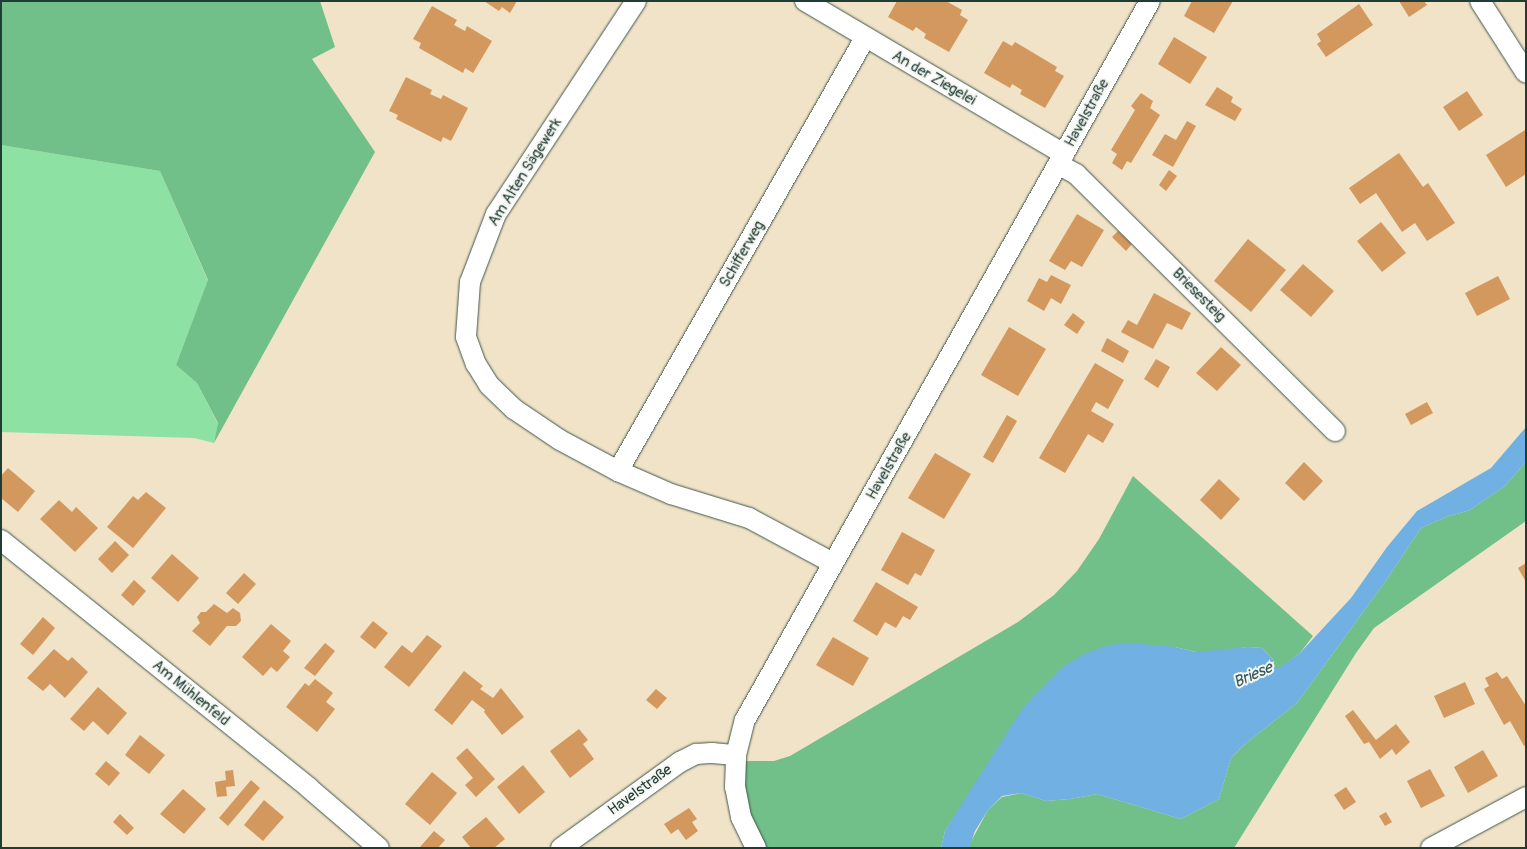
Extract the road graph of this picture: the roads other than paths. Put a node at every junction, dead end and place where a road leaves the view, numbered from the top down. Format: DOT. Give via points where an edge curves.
graph roads {
  1 [pos="636,1"];
  2 [pos="805,1"];
  3 [pos="1150,1"];
  4 [pos="1480,1"];
  5 [pos="865,38"];
  6 [pos="1526,73"];
  7 [pos="1061,159"];
  8 [pos="1335,431"];
  9 [pos="618,471"];
  10 [pos="1,540"];
  11 [pos="833,563"];
  12 [pos="736,755"];
  13 [pos="1526,797"];
  14 [pos="379,848"];
  15 [pos="561,848"];
  16 [pos="756,848"];
  17 [pos="1432,848"];
  1 -- 9 [label="street, Am Alten Sägewerk" via="496,214 470,282 466,311 466,337 476,364 490,385 514,409 552,435"];
  2 -- 5 [label="street, An der Ziegelei"];
  3 -- 7 [label="street, Havelstraße"];
  4 -- 6 [label="street"];
  5 -- 7 [label="street, An der Ziegelei"];
  5 -- 9 [label="street, Schifferweg"];
  7 -- 8 [label="street, Briesesteig"];
  7 -- 11 [label="street, Havelstraße"];
  9 -- 11 [label="street, Am Alten Sägewerk" via="671,494 749,518"];
  10 -- 14 [label="street, Am Mühlenfeld" via="302,782"];
  11 -- 12 [label="street, Havelstraße" via="749,711"];
  12 -- 15 [label="street, Havelstraße" via="696,754 680,762"];
  12 -- 16 [label="street" via="736,799"];
  13 -- 17 [label="street"];
}
